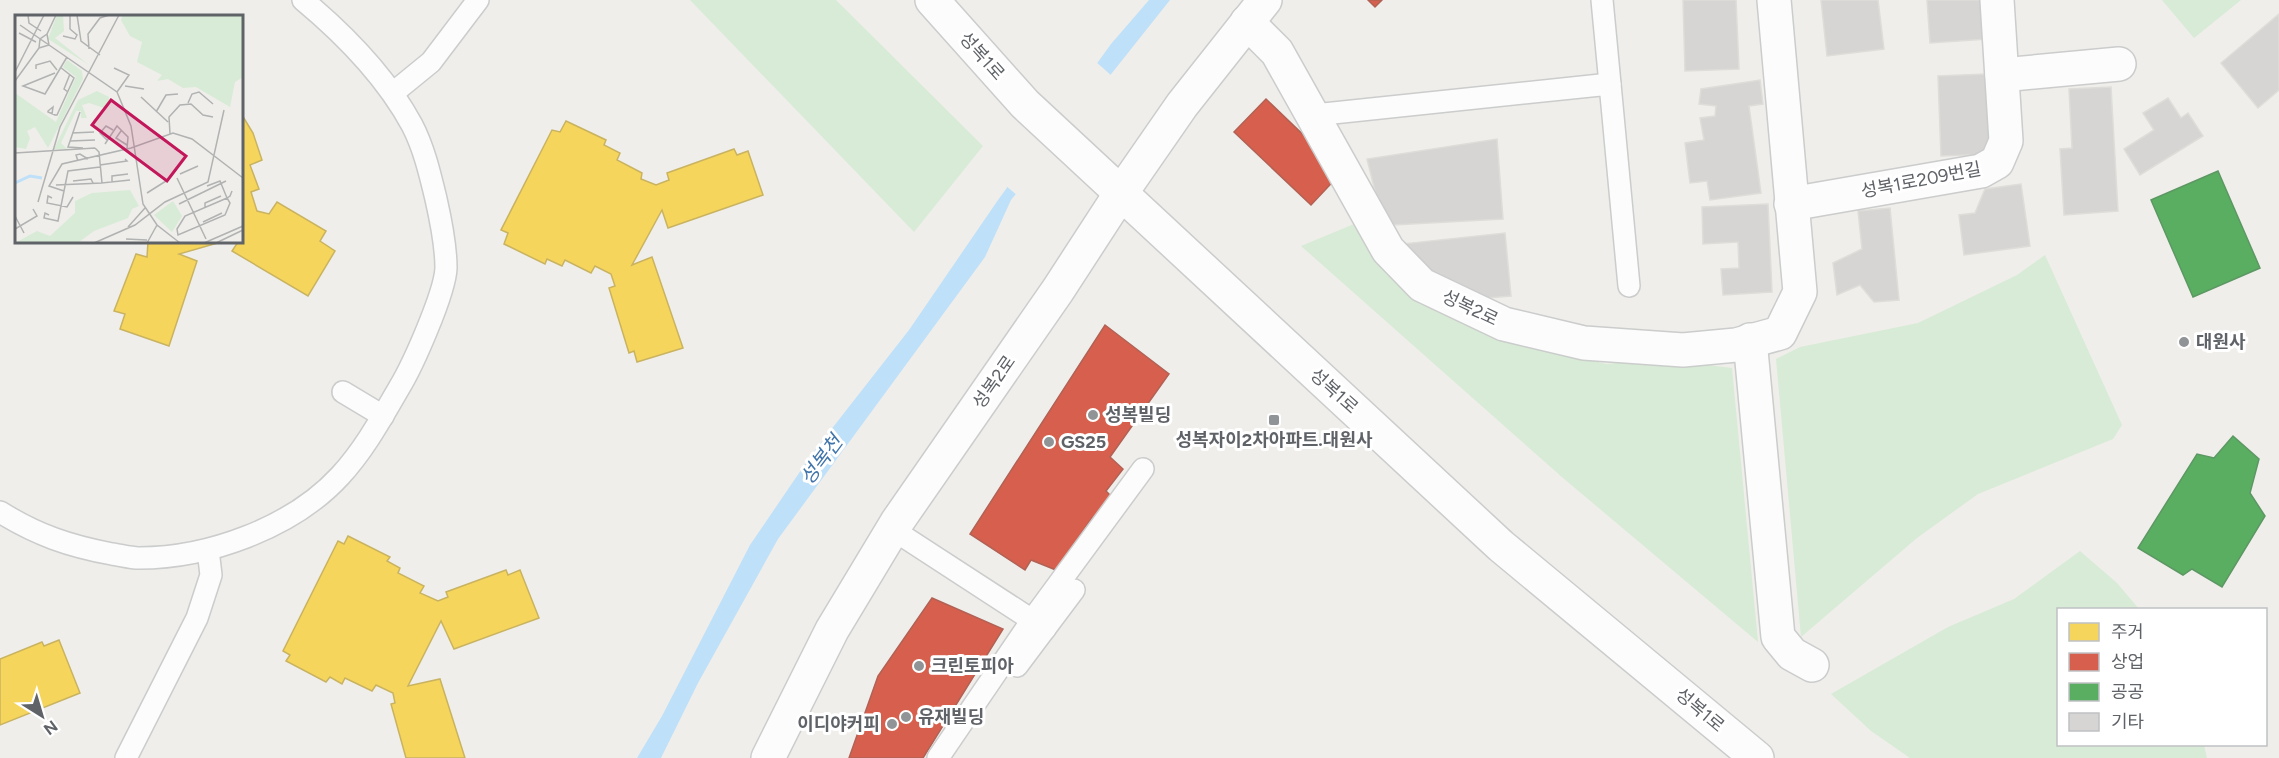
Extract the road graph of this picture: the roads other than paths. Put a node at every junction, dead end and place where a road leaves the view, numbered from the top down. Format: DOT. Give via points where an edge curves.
graph roads {
  1 [pos="303,0"];
  2 [pos="478,0"];
  3 [pos="932,0"];
  4 [pos="1602,0"];
  5 [pos="1774,0"];
  6 [pos="1997,0"];
  7 [pos="1256,11"];
  8 [pos="2119,64"];
  9 [pos="2002,75"];
  10 [pos="1610,84"];
  11 [pos="393,93"];
  12 [pos="1314,116"];
  13 [pos="1121,193"];
  14 [pos="1791,204"];
  15 [pos="1629,286"];
  16 [pos="1750,340"];
  17 [pos="343,392"];
  18 [pos="383,416"];
  19 [pos="1143,469"];
  20 [pos="0,512"];
  21 [pos="892,529"];
  22 [pos="208,550"];
  23 [pos="1074,590"];
  24 [pos="1039,624"];
  25 [pos="1812,665"];
  26 [pos="1017,666"];
  27 [pos="126,758"];
  28 [pos="768,758"];
  29 [pos="938,758"];
  30 [pos="1757,758"];
  1 -- 11 [label="lane" via="358,52"];
  2 -- 11 [label="lane" via="431,62"];
  3 -- 13 [label="street, 성복1로" via="1018,97"];
  4 -- 10 [label="lane"];
  5 -- 14 [label="street"];
  6 -- 9 [label="street, 성복1로209번길"];
  7 -- 12 [label="street, 성복2로"];
  7 -- 13 [label="street, 성복2로" via="1182,105"];
  8 -- 9 [label="street"];
  9 -- 14 [label="street, 성복1로209번길" via="2006,141 1997,162 1982,171"];
  10 -- 12 [label="lane"];
  10 -- 15 [label="lane"];
  11 -- 18 [label="lane" via="413,126 427,164 440,214 446,270 407,375"];
  12 -- 16 [label="street, 성복2로" via="1388,250 1422,285 1504,324 1584,343 1683,350"];
  13 -- 21 [label="street, 성복2로"];
  13 -- 30 [label="street, 성복1로" via="1501,546"];
  14 -- 16 [label="street" via="1800,292 1780,333"];
  16 -- 25 [label="street" via="1778,637 1792,654"];
  17 -- 18 [label="lane"];
  18 -- 22 [label="lane" via="338,478 304,506 265,528"];
  19 -- 24 [label="lane"];
  20 -- 22 [label="lane" via="24,527 82,548 138,558"];
  21 -- 24 [label="lane"];
  21 -- 28 [label="street, 성복2로" via="832,630"];
  22 -- 27 [label="lane" via="211,575 197,618"];
  23 -- 24 [label="lane"];
  24 -- 26 [label="lane"];
  24 -- 29 [label="lane"];
}
